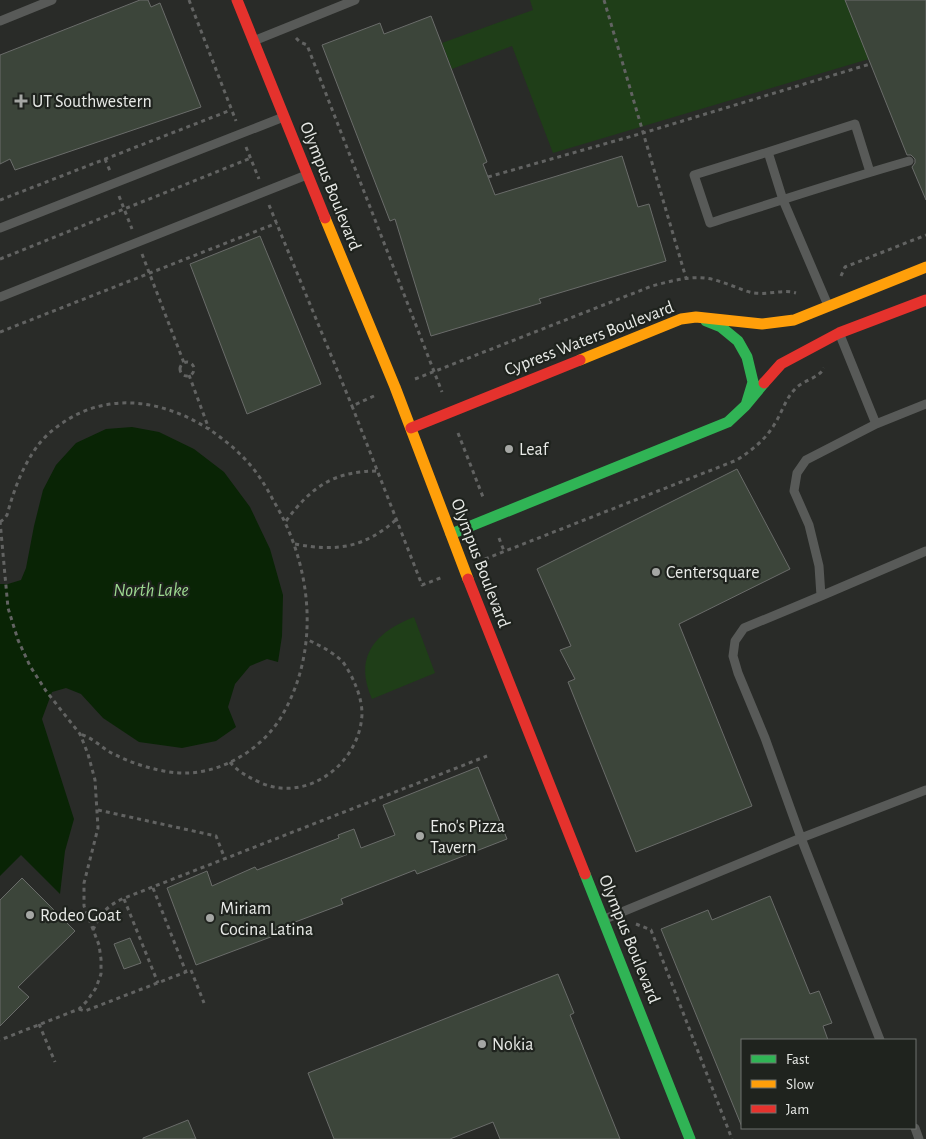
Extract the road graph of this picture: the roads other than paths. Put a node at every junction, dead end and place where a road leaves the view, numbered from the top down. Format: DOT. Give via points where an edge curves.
graph roads {
  1 [pos="52,0"];
  2 [pos="236,0"];
  3 [pos="355,0"];
  4 [pos="0,21"];
  5 [pos="254,41"];
  6 [pos="284,118"];
  7 [pos="768,152"];
  8 [pos="909,161"];
  9 [pos="870,172"];
  10 [pos="307,175"];
  11 [pos="783,200"];
  12 [pos="0,228"];
  13 [pos="926,267"];
  14 [pos="0,297"];
  15 [pos="926,300"];
  16 [pos="696,316"];
  17 [pos="833,319"];
  18 [pos="926,404"];
  19 [pos="745,406"];
  20 [pos="876,424"];
  21 [pos="411,428"];
  22 [pos="451,534"];
  23 [pos="926,551"];
  24 [pos="821,596"];
  25 [pos="926,790"];
  26 [pos="801,838"];
  27 [pos="603,920"];
  28 [pos="880,1039"];
  29 [pos="690,1139"];
  1 -- 4 [label="lane"];
  2 -- 5 [label="street, Olympus Boulevard"];
  3 -- 5 [label="lane"];
  5 -- 6 [label="street, Olympus Boulevard"];
  6 -- 10 [label="street, Olympus Boulevard"];
  6 -- 12 [label="lane"];
  7 -- 9 [label="lane" via="855,124"];
  7 -- 11 [label="lane"];
  7 -- 11 [label="lane" via="694,176 710,224"];
  8 -- 9 [label="lane"];
  9 -- 11 [label="lane"];
  10 -- 14 [label="lane"];
  10 -- 21 [label="street, Olympus Boulevard"];
  11 -- 17 [label="lane"];
  13 -- 17 [label="street, Cypress Waters Boulevard"];
  15 -- 17 [label="street, Cypress Waters Boulevard"];
  16 -- 17 [label="street, Cypress Waters Boulevard" via="762,324"];
  16 -- 19 [label="street" via="738,341 747,357 753,382"];
  16 -- 21 [label="street, Cypress Waters Boulevard" via="680,319"];
  17 -- 19 [label="street, Cypress Waters Boulevard" via="781,364"];
  17 -- 20 [label="lane"];
  18 -- 20 [label="lane"];
  19 -- 22 [label="street, Cypress Waters Boulevard" via="728,422"];
  20 -- 24 [label="lane" via="806,460 797,473 794,491 809,525 819,566"];
  21 -- 22 [label="street, Olympus Boulevard"];
  22 -- 27 [label="street, Olympus Boulevard"];
  23 -- 24 [label="lane"];
  24 -- 26 [label="lane" via="744,628 735,641 733,656"];
  25 -- 26 [label="lane"];
  26 -- 27 [label="lane"];
  26 -- 28 [label="lane"];
  27 -- 29 [label="street, Olympus Boulevard"];
}
